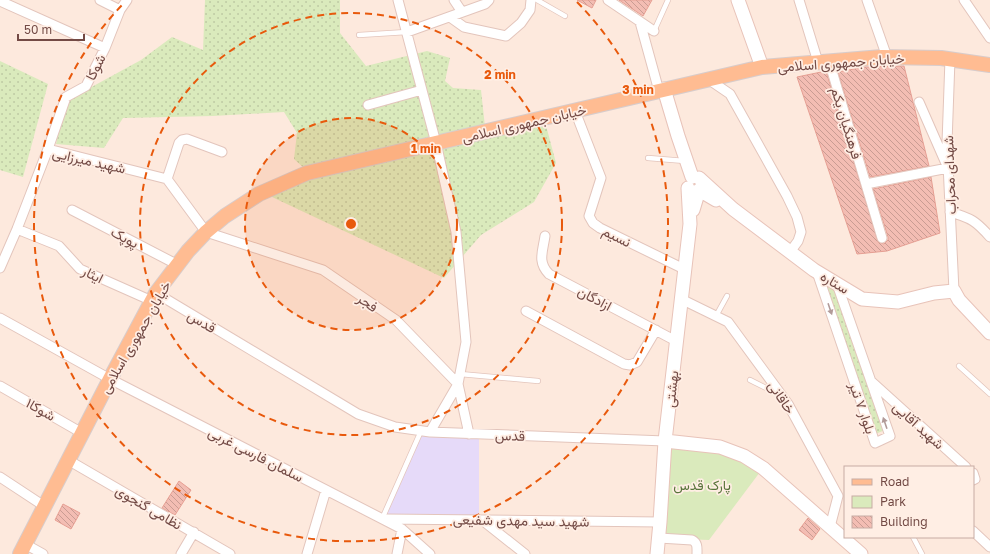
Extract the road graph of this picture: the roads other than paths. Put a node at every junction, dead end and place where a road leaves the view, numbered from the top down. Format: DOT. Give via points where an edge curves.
graph roads {
  1 [pos="0,0"];
  2 [pos="100,0"];
  3 [pos="127,0"];
  4 [pos="398,0"];
  5 [pos="454,0"];
  6 [pos="489,0"];
  7 [pos="531,0"];
  8 [pos="537,0"];
  9 [pos="608,0"];
  10 [pos="668,0"];
  11 [pos="738,0"];
  12 [pos="799,0"];
  13 [pos="867,0"];
  14 [pos="964,0"];
  15 [pos="120,10"];
  16 [pos="462,12"];
  17 [pos="565,16"];
  18 [pos="450,17"];
  19 [pos="640,22"];
  20 [pos="654,31"];
  21 [pos="407,32"];
  22 [pos="359,34"];
  23 [pos="990,38"];
  24 [pos="105,48"];
  25 [pos="887,57"];
  26 [pos="950,59"];
  27 [pos="824,61"];
  28 [pos="990,65"];
  29 [pos="762,67"];
  30 [pos="708,79"];
  31 [pos="422,90"];
  32 [pos="661,90"];
  33 [pos="919,102"];
  34 [pos="368,105"];
  35 [pos="575,111"];
  36 [pos="436,143"];
  37 [pos="48,148"];
  38 [pos="222,152"];
  39 [pos="648,158"];
  40 [pos="687,162"];
  41 [pos="948,168"];
  42 [pos="167,179"];
  43 [pos="695,183"];
  44 [pos="866,184"];
  45 [pos="72,210"];
  46 [pos="950,212"];
  47 [pos="17,229"];
  48 [pos="206,232"];
  49 [pos="545,236"];
  50 [pos="990,237"];
  51 [pos="882,238"];
  52 [pos="790,252"];
  53 [pos="178,265"];
  54 [pos="0,268"];
  55 [pos="684,269"];
  56 [pos="817,272"];
  57 [pos="837,284"];
  58 [pos="954,291"];
  59 [pos="727,296"];
  60 [pos="154,297"];
  61 [pos="681,299"];
  62 [pos="526,311"];
  63 [pos="716,316"];
  64 [pos="0,318"];
  65 [pos="656,330"];
  66 [pos="990,333"];
  67 [pos="676,341"];
  68 [pos="960,366"];
  69 [pos="460,374"];
  70 [pos="110,379"];
  71 [pos="538,380"];
  72 [pos="750,380"];
  73 [pos="872,382"];
  74 [pos="458,384"];
  75 [pos="0,386"];
  76 [pos="990,394"];
  77 [pos="782,395"];
  78 [pos="426,432"];
  79 [pos="82,433"];
  80 [pos="469,434"];
  81 [pos="665,441"];
  82 [pos="68,460"];
  83 [pos="965,466"];
  84 [pos="0,477"];
  85 [pos="326,490"];
  86 [pos="44,506"];
  87 [pos="382,519"];
  88 [pos="482,520"];
  89 [pos="660,522"];
  90 [pos="830,527"];
  91 [pos="402,529"];
  92 [pos="194,532"];
  93 [pos="974,532"];
  94 [pos="659,538"];
  95 [pos="914,538"];
  96 [pos="990,547"];
  97 [pos="22,549"];
  98 [pos="43,554"];
  99 [pos="181,554"];
  100 [pos="230,554"];
  101 [pos="307,554"];
  102 [pos="397,554"];
  103 [pos="430,554"];
  104 [pos="525,554"];
  105 [pos="657,554"];
  106 [pos="696,554"];
  107 [pos="861,554"];
  108 [pos="922,554"];
  1 -- 24 [label="street"];
  2 -- 15 [label="street"];
  3 -- 15 [label="street, شوکا"];
  4 -- 21 [label="street"];
  5 -- 16 [label="street"];
  6 -- 16 [label="street" via="485,4"];
  7 -- 18 [label="street" via="530,10 521,23 506,36 464,27"];
  8 -- 17 [label="lane"];
  9 -- 19 [label="street"];
  10 -- 20 [label="lane"];
  11 -- 29 [label="street"];
  12 -- 27 [label="street, فرهنگیان یکم"];
  13 -- 25 [label="street"];
  14 -- 23 [label="street"];
  15 -- 24 [label="street, شوکا"];
  16 -- 18 [label="street"];
  18 -- 21 [label="street"];
  19 -- 20 [label="street"];
  19 -- 32 [label="street"];
  21 -- 22 [label="lane"];
  21 -- 31 [label="street"];
  24 -- 37 [label="street, شوکا" via="86,86 66,97"];
  25 -- 26 [label="main road, خیابان جمهوری اسلامی"];
  25 -- 27 [label="main road, خیابان جمهوری اسلامی"];
  26 -- 28 [label="main road, خیابان جمهوری اسلامی"];
  26 -- 41 [label="street, شهدای محراب"];
  27 -- 29 [label="main road, خیابان جمهوری اسلامی"];
  27 -- 44 [label="street, فرهنگیان یکم"];
  29 -- 30 [label="main road, خیابان جمهوری اسلامی"];
  30 -- 32 [label="main road, خیابان جمهوری اسلامی"];
  30 -- 52 [label="street" via="730,94 797,217 801,232"];
  31 -- 34 [label="street"];
  31 -- 36 [label="street"];
  32 -- 35 [label="main road, خیابان جمهوری اسلامی"];
  32 -- 40 [label="street"];
  33 -- 41 [label="street"];
  35 -- 36 [label="main road, خیابان جمهوری اسلامی"];
  35 -- 55 [label="street, نسیم" via="602,178 589,216 593,223"];
  36 -- 48 [label="main road, خیابان جمهوری اسلامی" via="306,173 259,194"];
  36 -- 69 [label="street" via="456,232 466,342"];
  37 -- 42 [label="street, شهید میرزایی"];
  37 -- 47 [label="street, شهید میرزایی"];
  38 -- 42 [label="street" via="187,139 182,140"];
  39 -- 40 [label="lane"];
  40 -- 43 [label="street"];
  41 -- 44 [label="street"];
  41 -- 46 [label="street, شهدای محراب"];
  42 -- 48 [label="street"];
  43 -- 52 [label="street, ستاره"];
  43 -- 55 [label="street, بهشتی"];
  44 -- 51 [label="street, فرهنگیان یکم"];
  45 -- 53 [label="street, پوپک"];
  46 -- 50 [label="street" via="978,223"];
  46 -- 58 [label="street, شهدای محراب"];
  47 -- 54 [label="street, شهید میرزایی"];
  47 -- 60 [label="street, ایثار" via="59,246 80,269"];
  48 -- 53 [label="main road, خیابان جمهوری اسلامی"];
  48 -- 74 [label="street, فجر" via="323,270 396,320"];
  49 -- 65 [label="street, ازادگان" via="541,261 550,274"];
  52 -- 56 [label="street, ستاره"];
  53 -- 60 [label="main road, خیابان جمهوری اسلامی"];
  55 -- 61 [label="street, بهشتی"];
  56 -- 57 [label="street, ستاره"];
  56 -- 73 [label="street, بلوار ۷ تیر, one-way" via="875,443 890,436"];
  57 -- 58 [label="street, ستاره" via="862,299 898,302"];
  57 -- 73 [label="street, بلوار ۷ تیر"];
  58 -- 66 [label="street"];
  59 -- 63 [label="lane"];
  60 -- 70 [label="main road, خیابان جمهوری اسلامی"];
  60 -- 78 [label="street, قدس" via="358,414 395,427"];
  61 -- 63 [label="street, خاقانی"];
  61 -- 67 [label="street, بهشتی"];
  62 -- 65 [label="street" via="630,365 637,362"];
  63 -- 77 [label="street, خاقانی" via="728,322"];
  64 -- 70 [label="street, سلمان فارسی غربی"];
  65 -- 67 [label="street, ازادگان"];
  67 -- 81 [label="street, بهشتی"];
  68 -- 76 [label="lane"];
  69 -- 71 [label="lane"];
  69 -- 74 [label="street"];
  70 -- 79 [label="main road, خیابان جمهوری اسلامی"];
  70 -- 85 [label="street, سلمان فارسی غربی"];
  72 -- 77 [label="lane"];
  73 -- 83 [label="street, شهید آقایی"];
  74 -- 78 [label="street"];
  74 -- 80 [label="street"];
  75 -- 79 [label="street, شوکا۱"];
  77 -- 90 [label="street, خاقانی" via="838,496"];
  78 -- 80 [label="street, قدس"];
  78 -- 87 [label="lane"];
  79 -- 82 [label="main road, خیابان جمهوری اسلامی"];
  80 -- 81 [label="street, قدس"];
  81 -- 89 [label="street, بهشتی"];
  81 -- 90 [label="street, قدس" via="720,447 744,456 763,468"];
  82 -- 86 [label="main road, خیابان جمهوری اسلامی"];
  82 -- 92 [label="street, نظامی گنجوی"];
  84 -- 86 [label="street"];
  85 -- 87 [label="street, سلمان فارسی غربی"];
  85 -- 101 [label="street"];
  86 -- 97 [label="main road, خیابان جمهوری اسلامی"];
  87 -- 88 [label="street, شهید سید مهدی شفیعی"];
  87 -- 91 [label="street, سلمان فارسی غربی"];
  88 -- 89 [label="street, شهید سید مهدی شفیعی"];
  88 -- 104 [label="street"];
  89 -- 94 [label="street, بهشتی"];
  90 -- 107 [label="street, قدس"];
  91 -- 102 [label="street"];
  91 -- 103 [label="street, سلمان فارسی غربی"];
  92 -- 99 [label="street"];
  92 -- 100 [label="street, نظامی گنجوی"];
  93 -- 96 [label="street"];
  94 -- 105 [label="street, بهشتی"];
  94 -- 106 [label="street" via="695,541"];
  95 -- 108 [label="lane"];
  97 -- 98 [label="street"];
}
